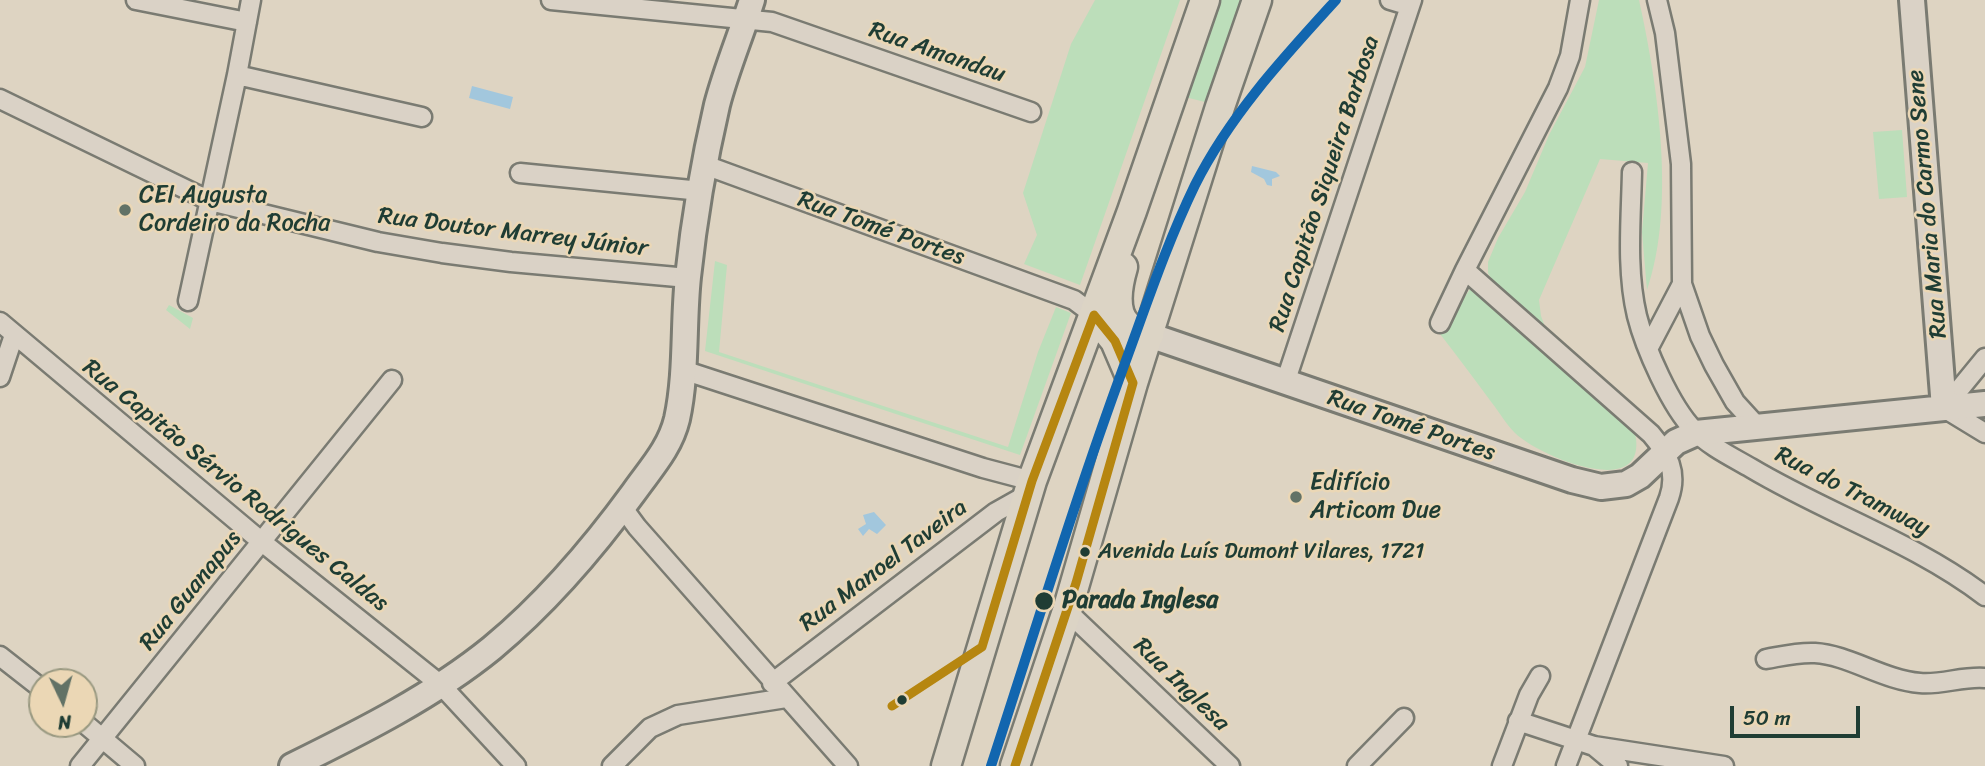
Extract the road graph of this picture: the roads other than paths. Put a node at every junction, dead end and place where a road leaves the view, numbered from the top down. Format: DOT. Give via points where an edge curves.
graph roads {
  1 [pos="136,0"];
  2 [pos="251,0"];
  3 [pos="551,0"];
  4 [pos="1205,0"];
  5 [pos="1256,0"];
  6 [pos="1390,0"];
  7 [pos="1580,0"];
  8 [pos="1657,0"];
  9 [pos="1912,0"];
  10 [pos="1411,3"];
  11 [pos="749,9"];
  12 [pos="247,22"];
  13 [pos="237,75"];
  14 [pos="0,99"];
  15 [pos="1031,112"];
  16 [pos="422,117"];
  17 [pos="705,164"];
  18 [pos="1632,172"];
  19 [pos="520,173"];
  20 [pos="701,191"];
  21 [pos="210,201"];
  22 [pos="1132,211"];
  23 [pos="1465,270"];
  24 [pos="688,278"];
  25 [pos="1682,284"];
  26 [pos="188,301"];
  27 [pos="1094,315"];
  28 [pos="0,323"];
  29 [pos="1440,323"];
  30 [pos="15,335"];
  31 [pos="1149,335"];
  32 [pos="1649,347"];
  33 [pos="1985,358"];
  34 [pos="683,370"];
  35 [pos="0,377"];
  36 [pos="392,380"];
  37 [pos="1133,383"];
  38 [pos="1285,383"];
  39 [pos="1985,404"];
  40 [pos="1944,408"];
  41 [pos="1756,425"];
  42 [pos="1696,433"];
  43 [pos="1985,433"];
  44 [pos="1665,450"];
  45 [pos="1030,488"];
  46 [pos="623,508"];
  47 [pos="262,542"];
  48 [pos="1985,596"];
  49 [pos="1067,611"];
  50 [pos="0,656"];
  51 [pos="1766,659"];
  52 [pos="1541,676"];
  53 [pos="28,678"];
  54 [pos="1985,678"];
  55 [pos="772,682"];
  56 [pos="441,685"];
  57 [pos="786,698"];
  58 [pos="1404,718"];
  59 [pos="1518,721"];
  60 [pos="98,734"];
  61 [pos="103,738"];
  62 [pos="1576,740"];
  63 [pos="1594,746"];
  64 [pos="80,766"];
  65 [pos="135,766"];
  66 [pos="292,766"];
  67 [pos="516,766"];
  68 [pos="612,766"];
  69 [pos="848,766"];
  70 [pos="946,766"];
  71 [pos="1015,766"];
  72 [pos="1230,766"];
  73 [pos="1357,766"];
  74 [pos="1502,766"];
  75 [pos="1566,766"];
  76 [pos="1618,766"];
  77 [pos="1724,766"];
  1 -- 12 [label="street"];
  2 -- 12 [label="street"];
  3 -- 11 [label="street, Rua Amandau"];
  4 -- 22 [label="main road"];
  5 -- 31 [label="main road"];
  6 -- 10 [label="street"];
  7 -- 23 [label="street" via="1570,56 1558,88"];
  8 -- 25 [label="street" via="1681,163"];
  9 -- 40 [label="main road, Rua Maria do Carmo Sene"];
  10 -- 38 [label="street, Rua Capitão Siqueira Barbosa"];
  11 -- 15 [label="street, Rua Amandau" via="772,22"];
  11 -- 17 [label="main road" via="718,103"];
  12 -- 13 [label="street"];
  13 -- 16 [label="street"];
  13 -- 21 [label="street"];
  14 -- 21 [label="street, Rua Doutor Marrey Júnior"];
  17 -- 20 [label="main road"];
  17 -- 27 [label="street, Rua Tomé Portes" via="1074,300"];
  18 -- 32 [label="street" via="1632,267 1637,316"];
  19 -- 20 [label="street"];
  20 -- 24 [label="main road"];
  21 -- 24 [label="street, Rua Doutor Marrey Júnior" via="442,253"];
  21 -- 26 [label="street"];
  22 -- 27 [label="main road"];
  22 -- 31 [label="main road" via="1136,228 1119,279 1118,301 1121,319"];
  23 -- 29 [label="street"];
  23 -- 44 [label="street"];
  24 -- 34 [label="main road"];
  25 -- 32 [label="street"];
  25 -- 41 [label="street" via="1714,365 1735,402"];
  27 -- 37 [label="main road" via="1115,341"];
  27 -- 45 [label="main road"];
  28 -- 30 [label="street, Rua Capitão Sérvio Rodrigues Caldas"];
  30 -- 35 [label="street"];
  30 -- 47 [label="street, Rua Capitão Sérvio Rodrigues Caldas"];
  31 -- 37 [label="main road"];
  31 -- 38 [label="main road, Rua Tomé Portes"];
  32 -- 42 [label="street" via="1678,410"];
  33 -- 40 [label="street"];
  34 -- 45 [label="street" via="983,468"];
  34 -- 46 [label="main road" via="671,439"];
  36 -- 47 [label="street, Rua Guanapus"];
  37 -- 49 [label="main road"];
  38 -- 44 [label="main road, Rua Tomé Portes" via="1601,487 1626,484 1640,476"];
  39 -- 40 [label="main road"];
  40 -- 41 [label="main road"];
  40 -- 43 [label="street"];
  41 -- 42 [label="main road"];
  42 -- 44 [label="main road, Rua Tomé Portes"];
  42 -- 48 [label="street, Rua do Tramway" via="1786,489 1921,554"];
  44 -- 62 [label="street" via="1674,484"];
  45 -- 55 [label="street, Rua Manoel Taveira"];
  45 -- 70 [label="main road"];
  46 -- 55 [label="street"];
  46 -- 56 [label="main road" via="546,597 493,647"];
  47 -- 56 [label="street, Rua Capitão Sérvio Rodrigues Caldas"];
  47 -- 61 [label="street, Rua Guanapus"];
  49 -- 71 [label="main road"];
  49 -- 72 [label="street, Rua Inglesa"];
  50 -- 53 [label="street"];
  51 -- 54 [label="street" via="1818,653 1883,676 1920,683"];
  52 -- 59 [label="street"];
  55 -- 57 [label="street"];
  56 -- 66 [label="main road"];
  56 -- 67 [label="street, Rua Capitão Sérvio Rodrigues Caldas"];
  57 -- 68 [label="street" via="678,715 650,728"];
  57 -- 69 [label="street"];
  58 -- 73 [label="street"];
  59 -- 62 [label="street"];
  59 -- 74 [label="street"];
  60 -- 61 [label="street"];
  61 -- 64 [label="street, Rua Guanapus"];
  61 -- 65 [label="street"];
  62 -- 63 [label="street"];
  62 -- 75 [label="street"];
  63 -- 76 [label="street"];
  63 -- 77 [label="street"];
}
